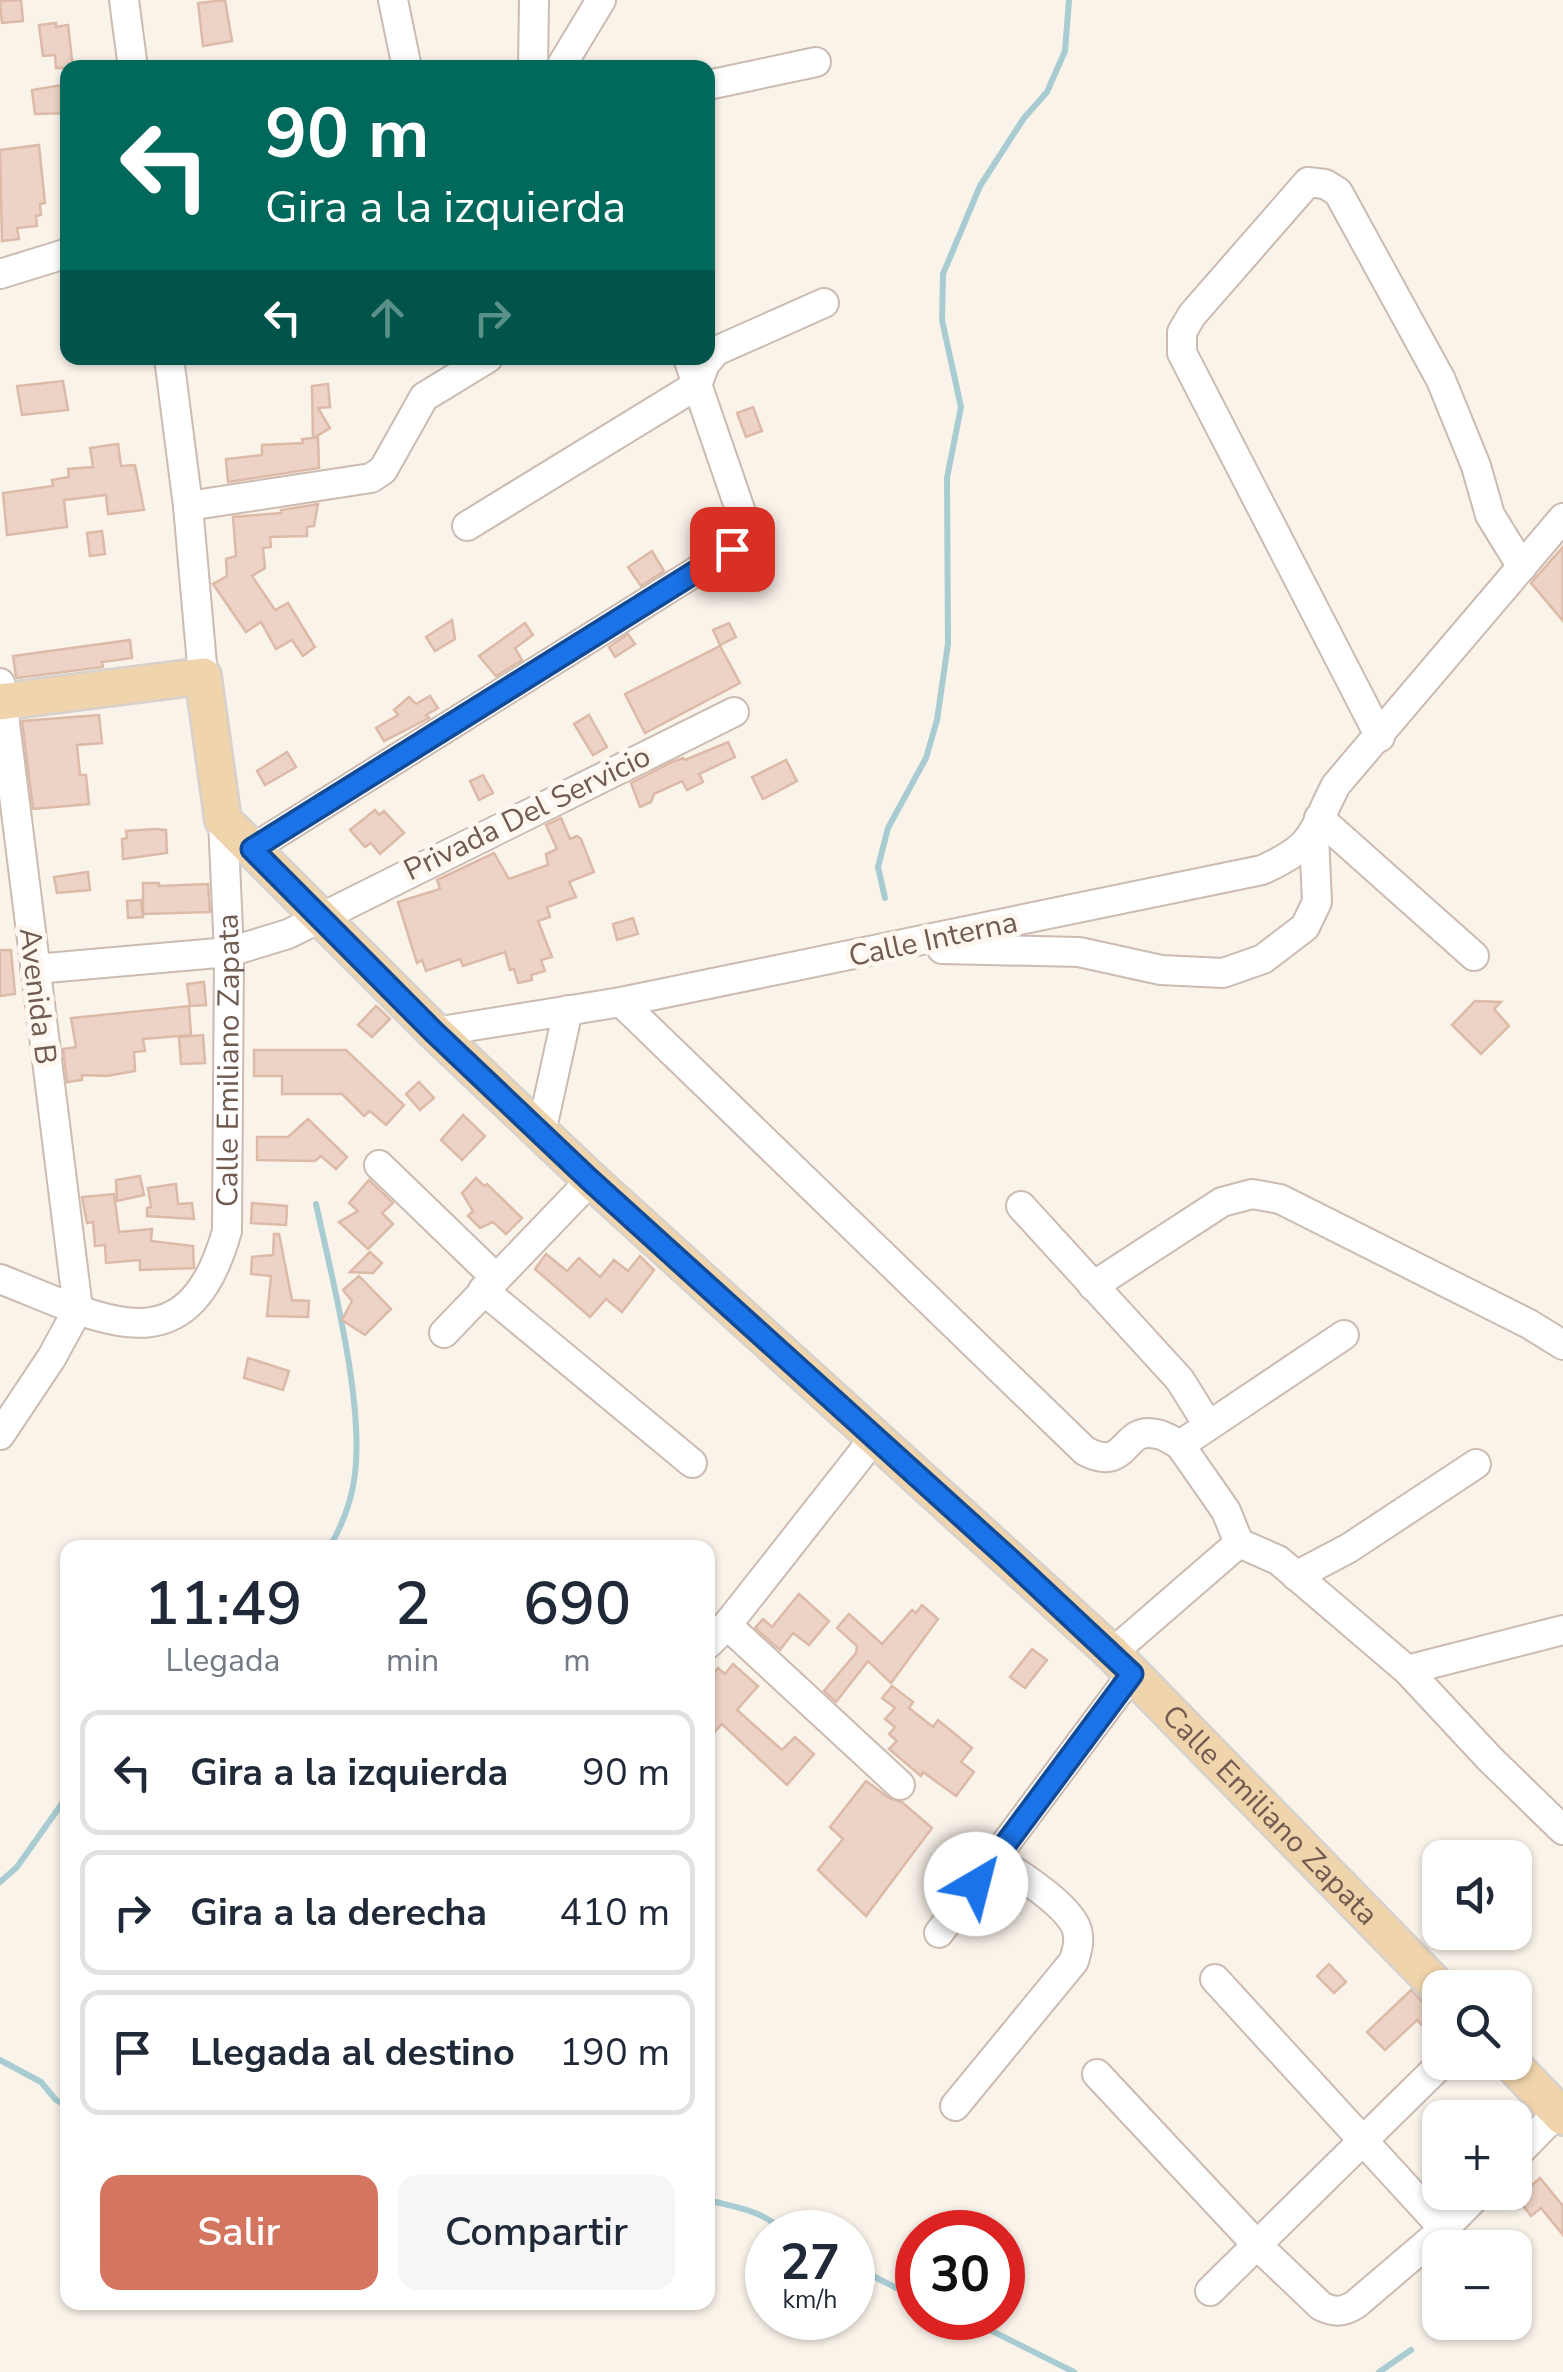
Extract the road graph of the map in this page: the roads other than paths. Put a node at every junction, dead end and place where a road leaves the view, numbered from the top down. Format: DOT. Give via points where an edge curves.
graph roads {
  1 [pos="124,0"];
  2 [pos="393,0"];
  3 [pos="534,0"];
  4 [pos="601,0"];
  5 [pos="132,60"];
  6 [pos="405,60"];
  7 [pos="534,60"];
  8 [pos="565,60"];
  9 [pos="816,62"];
  10 [pos="715,84"];
  11 [pos="60,255"];
  12 [pos="0,274"];
  13 [pos="824,303"];
  14 [pos="715,352"];
  15 [pos="171,365"];
  16 [pos="477,365"];
  17 [pos="691,365"];
  18 [pos="705,365"];
  19 [pos="698,385"];
  20 [pos="188,506"];
  21 [pos="1563,518"];
  22 [pos="466,526"];
  23 [pos="1522,567"];
  24 [pos="203,676"];
  25 [pos="1,696"];
  26 [pos="734,712"];
  27 [pos="1380,737"];
  28 [pos="222,820"];
  29 [pos="1309,836"];
  30 [pos="252,849"];
  31 [pos="320,915"];
  32 [pos="895,948"];
  33 [pos="230,952"];
  34 [pos="1474,956"];
  35 [pos="35,969"];
  36 [pos="620,1002"];
  37 [pos="568,1010"];
  38 [pos="434,1032"];
  39 [pos="541,1132"];
  40 [pos="379,1164"];
  41 [pos="590,1180"];
  42 [pos="1021,1206"];
  43 [pos="0,1279"];
  44 [pos="489,1284"];
  45 [pos="1093,1286"];
  46 [pos="78,1309"];
  47 [pos="444,1333"];
  48 [pos="1344,1335"];
  49 [pos="1563,1345"];
  50 [pos="1208,1425"];
  51 [pos="0,1435"];
  52 [pos="876,1436"];
  53 [pos="1180,1445"];
  54 [pos="692,1463"];
  55 [pos="1476,1464"];
  56 [pos="1239,1543"];
  57 [pos="1296,1576"];
  58 [pos="1563,1630"];
  59 [pos="717,1634"];
  60 [pos="1122,1664"];
  61 [pos="1407,1670"];
  62 [pos="900,1785"];
  63 [pos="1563,1830"];
  64 [pos="994,1859"];
  65 [pos="939,1933"];
  66 [pos="1422,1970"];
  67 [pos="1216,1978"];
  68 [pos="1098,2074"];
  69 [pos="1425,2080"];
  70 [pos="1527,2080"];
  71 [pos="955,2106"];
  72 [pos="1561,2115"];
  73 [pos="1362,2141"];
  74 [pos="1532,2141"];
  75 [pos="1462,2210"];
  76 [pos="1444,2229"];
  77 [pos="1257,2245"];
  78 [pos="1210,2291"];
  1 -- 5 [label="street"];
  2 -- 6 [label="street"];
  3 -- 7 [label="street"];
  4 -- 8 [label="street"];
  9 -- 10 [label="street"];
  11 -- 12 [label="street"];
  13 -- 14 [label="street"];
  15 -- 20 [label="street, Calle Emiliano Zapata"];
  16 -- 20 [label="street" via="424,397 372,478"];
  17 -- 19 [label="street"];
  18 -- 19 [label="street"];
  19 -- 22 [label="street"];
  19 -- 30 [label="street" via="744,521 732,549"];
  20 -- 24 [label="street, Calle Emiliano Zapata"];
  21 -- 23 [label="street"];
  23 -- 27 [label="street"];
  23 -- 27 [label="street" via="1490,515 1441,380 1338,192 1308,182 1192,315 1182,332 1182,353"];
  24 -- 25 [label="main road"];
  24 -- 28 [label="main road, Calle Emiliano Zapata"];
  25 -- 35 [label="street, Avenida B"];
  26 -- 31 [label="street, Privada Del Servicio"];
  27 -- 29 [label="street" via="1336,785"];
  28 -- 30 [label="main road, Calle Emiliano Zapata"];
  28 -- 33 [label="street, Calle Emiliano Zapata"];
  29 -- 32 [label="street, Calle Interna" via="1262,870"];
  29 -- 32 [label="street" via="1317,902 1305,927 1262,959 1224,974 1161,970 1080,952"];
  29 -- 34 [label="street"];
  30 -- 31 [label="main road, Calle Emiliano Zapata"];
  31 -- 33 [label="street, Privada Del Servicio" via="288,934"];
  31 -- 38 [label="main road, Calle Emiliano Zapata"];
  32 -- 36 [label="street, Calle Interna"];
  33 -- 35 [label="street, Privada Del Servicio"];
  33 -- 46 [label="street, Calle Emiliano Zapata" via="228,1231 218,1266 180,1314 157,1324 121,1323"];
  35 -- 46 [label="street, Avenida B"];
  36 -- 37 [label="street, Calle Interna"];
  36 -- 53 [label="street" via="1084,1451 1108,1459 1133,1437 1155,1433"];
  37 -- 38 [label="street, Calle Interna"];
  37 -- 39 [label="street"];
  38 -- 39 [label="main road, Calle Emiliano Zapata"];
  39 -- 41 [label="main road, Calle Emiliano Zapata"];
  40 -- 44 [label="street"];
  41 -- 44 [label="street"];
  41 -- 52 [label="main road, Calle Emiliano Zapata"];
  42 -- 45 [label="street"];
  43 -- 46 [label="street"];
  44 -- 47 [label="street"];
  44 -- 54 [label="street"];
  45 -- 49 [label="street" via="1222,1202 1252,1194 1280,1199"];
  45 -- 50 [label="street" via="1180,1380"];
  46 -- 51 [label="street"];
  48 -- 50 [label="street"];
  50 -- 53 [label="street"];
  52 -- 59 [label="street"];
  52 -- 60 [label="main road, Calle Emiliano Zapata"];
  53 -- 56 [label="street" via="1226,1511"];
  55 -- 57 [label="street"];
  56 -- 57 [label="street"];
  56 -- 60 [label="street"];
  57 -- 61 [label="street"];
  58 -- 61 [label="street"];
  59 -- 62 [label="street"];
  60 -- 64 [label="street"];
  60 -- 66 [label="main road, Calle Emiliano Zapata"];
  61 -- 63 [label="street"];
  64 -- 65 [label="street"];
  64 -- 71 [label="street" via="1070,1916 1079,1944 1074,1961"];
  67 -- 73 [label="street"];
  68 -- 77 [label="street"];
  69 -- 73 [label="street"];
  70 -- 72 [label="main road"];
  72 -- 74 [label="street"];
  73 -- 76 [label="street"];
  73 -- 77 [label="street"];
  75 -- 76 [label="street"];
  76 -- 77 [label="street" via="1338,2312 1321,2306"];
  77 -- 78 [label="street"];
}
